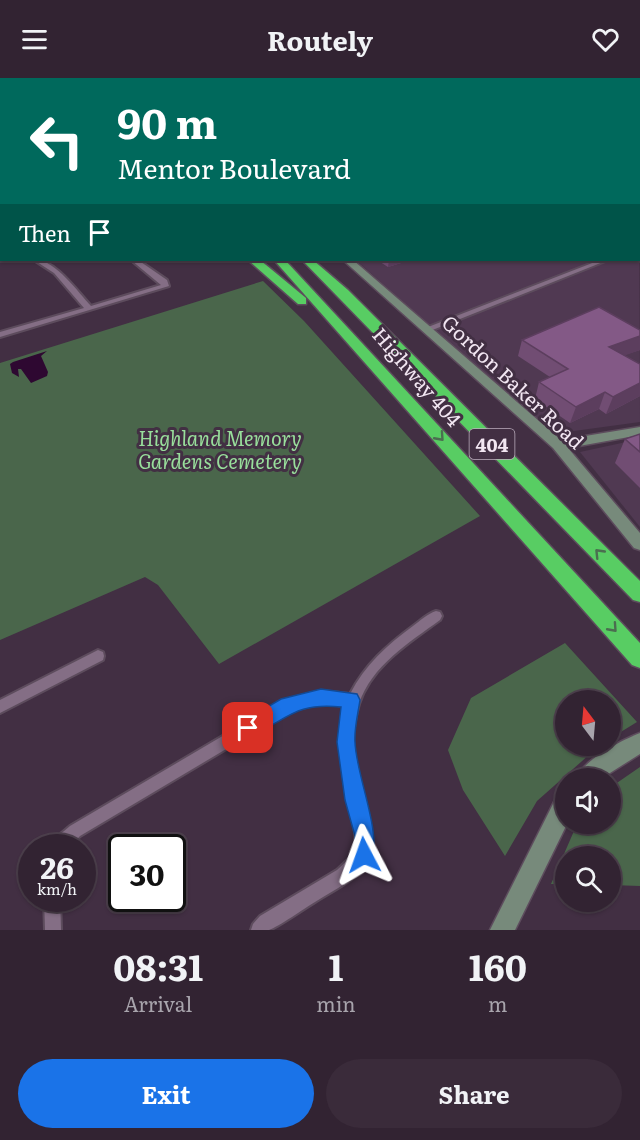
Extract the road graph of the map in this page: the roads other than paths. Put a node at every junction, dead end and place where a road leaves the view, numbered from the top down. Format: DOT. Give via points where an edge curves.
graph roads {
  1 [pos="39,261"];
  2 [pos="135,261"];
  3 [pos="254,261"];
  4 [pos="280,261"];
  5 [pos="308,261"];
  6 [pos="321,261"];
  7 [pos="349,261"];
  8 [pos="602,261"];
  9 [pos="344,293"];
  10 [pos="89,308"];
  11 [pos="427,329"];
  12 [pos="1,333"];
  13 [pos="400,394"];
  14 [pos="640,430"];
  15 [pos="558,445"];
  16 [pos="640,544"];
  17 [pos="640,594"];
  18 [pos="436,616"];
  19 [pos="98,656"];
  20 [pos="640,658"];
  21 [pos="351,700"];
  22 [pos="0,706"];
  23 [pos="640,743"];
  24 [pos="598,768"];
  25 [pos="555,824"];
  26 [pos="72,834"];
  27 [pos="52,912"];
  28 [pos="53,930"];
  29 [pos="260,930"];
  30 [pos="502,930"];
  1 -- 10 [label="street" via="56,272"];
  2 -- 10 [label="street" via="165,286"];
  3 -- 13 [label="highway" via="288,286 377,381"];
  4 -- 13 [label="highway, Highway 404 / 404"];
  5 -- 9 [label="highway, Highway 404 / 404"];
  6 -- 9 [label="highway"];
  7 -- 11 [label="street, Gordon Baker Road"];
  8 -- 11 [label="street"];
  17 -- 9 [label="highway, Highway 404 / 404, one-way"];
  10 -- 12 [label="street"];
  11 -- 15 [label="street, Gordon Baker Road"];
  13 -- 20 [label="highway, Highway 404 / 404, one-way"];
  14 -- 15 [label="street"];
  15 -- 16 [label="street, Gordon Baker Road"];
  18 -- 21 [label="street" via="394,646"];
  19 -- 22 [label="street"];
  21 -- 26 [label="street" via="321,697 287,705"];
  21 -- 29 [label="street" via="346,742 365,836 364,855 343,876 266,922"];
  23 -- 24 [label="street"];
  25 -- 30 [label="street"];
  27 -- 28 [label="street"];
}
